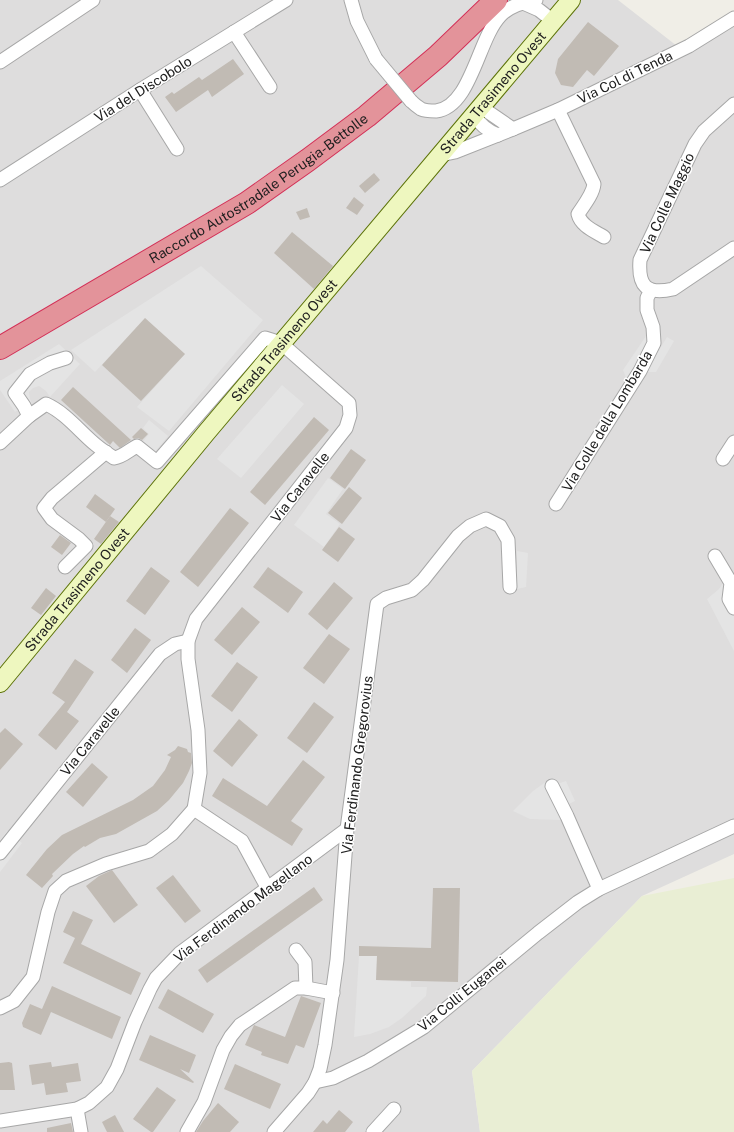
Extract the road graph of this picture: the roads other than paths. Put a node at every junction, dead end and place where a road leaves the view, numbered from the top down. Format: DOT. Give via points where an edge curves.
graph roads {
  1 [pos="93,0"];
  2 [pos="286,0"];
  3 [pos="351,0"];
  4 [pos="479,0"];
  5 [pos="496,0"];
  6 [pos="567,1"];
  7 [pos="529,2"];
  8 [pos="734,18"];
  9 [pos="553,21"];
  10 [pos="234,32"];
  11 [pos="0,62"];
  12 [pos="270,87"];
  13 [pos="140,90"];
  14 [pos="734,104"];
  15 [pos="558,110"];
  16 [pos="478,111"];
  17 [pos="513,130"];
  18 [pos="498,135"];
  19 [pos="177,149"];
  20 [pos="441,155"];
  21 [pos="0,180"];
  22 [pos="604,237"];
  23 [pos="734,248"];
  24 [pos="651,290"];
  25 [pos="0,335"];
  26 [pos="281,344"];
  27 [pos="0,348"];
  28 [pos="66,358"];
  29 [pos="29,416"];
  30 [pos="734,442"];
  31 [pos="0,443"];
  32 [pos="106,452"];
  33 [pos="723,459"];
  34 [pos="556,504"];
  35 [pos="715,556"];
  36 [pos="65,567"];
  37 [pos="510,587"];
  38 [pos="734,608"];
  39 [pos="188,641"];
  40 [pos="0,683"];
  41 [pos="552,786"];
  42 [pos="194,809"];
  43 [pos="734,826"];
  44 [pos="347,829"];
  45 [pos="0,853"];
  46 [pos="267,887"];
  47 [pos="599,888"];
  48 [pos="296,950"];
  49 [pos="306,988"];
  50 [pos="333,993"];
  51 [pos="0,1008"];
  52 [pos="315,1082"];
  53 [pos="77,1109"];
  54 [pos="394,1109"];
  55 [pos="0,1121"];
  56 [pos="81,1132"];
  57 [pos="186,1132"];
  58 [pos="274,1132"];
  59 [pos="373,1132"];
  1 -- 11 [label="street"];
  2 -- 10 [label="street, Via del Discobolo"];
  3 -- 7 [label="street, bridge" via="357,21 376,59 411,101 422,109 432,111 442,110 456,101 492,26 500,15 516,5"];
  4 -- 25 [label="highway" via="430,48 357,109 239,195"];
  5 -- 27 [label="highway, Raccordo Autostradale Perugia-Bettolle" via="438,56 367,116 296,169 247,203"];
  6 -- 9 [label="main road, Strada Trasimeno Ovest"];
  7 -- 9 [label="street"];
  8 -- 15 [label="street, Via Col di Tenda" via="689,46"];
  9 -- 16 [label="main road, Strada Trasimeno Ovest"];
  10 -- 12 [label="street"];
  10 -- 13 [label="street, Via del Discobolo"];
  13 -- 19 [label="street"];
  13 -- 21 [label="street, Via del Discobolo"];
  14 -- 24 [label="street, Via Colle Maggio" via="704,131 695,144 640,260 641,281"];
  15 -- 17 [label="street, Via Col di Tenda"];
  15 -- 22 [label="street" via="594,184 578,214 579,218 582,223"];
  16 -- 17 [label="street"];
  16 -- 18 [label="street" via="482,126"];
  16 -- 20 [label="main road, Strada Trasimeno Ovest"];
  17 -- 18 [label="street, Via Col di Tenda"];
  18 -- 20 [label="street, Via Col di Tenda"];
  20 -- 26 [label="main road, Strada Trasimeno Ovest"];
  23 -- 24 [label="street" via="673,289"];
  24 -- 34 [label="street, Via Colle della Lombarda" via="647,298 647,310 653,327 654,343 640,371"];
  26 -- 32 [label="street" via="265,338 157,462 137,446 120,457 114,458"];
  26 -- 39 [label="street, Via Caravelle" via="350,403 346,428 196,619"];
  26 -- 40 [label="main road, Strada Trasimeno Ovest"];
  28 -- 29 [label="street" via="30,374 15,393"];
  29 -- 31 [label="street"];
  29 -- 32 [label="street" via="46,404"];
  30 -- 33 [label="street"];
  32 -- 36 [label="street" via="52,498 44,508 52,519 86,546"];
  35 -- 38 [label="street" via="731,583 729,599"];
  37 -- 44 [label="street, Via Ferdinando Gregorovius" via="508,540 500,526 486,519 470,526 458,536 412,590 376,604"];
  39 -- 42 [label="street, Via Caravelle" via="200,773"];
  39 -- 45 [label="street, Via Caravelle" via="175,644 160,654"];
  41 -- 47 [label="street"];
  42 -- 46 [label="street" via="242,841"];
  42 -- 51 [label="street" via="172,834 149,851 66,880 55,891 33,977 14,1002"];
  43 -- 47 [label="street, Via Colli Euganei"];
  44 -- 46 [label="street, Via Ferdinando Magellano"];
  44 -- 50 [label="street, Via Ferdinando Gregorovius"];
  46 -- 53 [label="street, Via Ferdinando Magellano" via="180,953 156,978 135,1022 118,1069 107,1087 89,1103"];
  47 -- 52 [label="street, Via Colli Euganei" via="538,933 424,1027 368,1061 333,1078"];
  48 -- 49 [label="street" via="306,962"];
  49 -- 50 [label="street"];
  49 -- 57 [label="street" via="295,988 240,1025 223,1050 204,1102"];
  50 -- 52 [label="street, Via Ferdinando Gregorovius" via="325,1045"];
  52 -- 58 [label="street, Via Ferdinando Gregorovius"];
  53 -- 55 [label="street, Via Ferdinando Magellano"];
  53 -- 56 [label="street"];
  54 -- 59 [label="street"];
}
